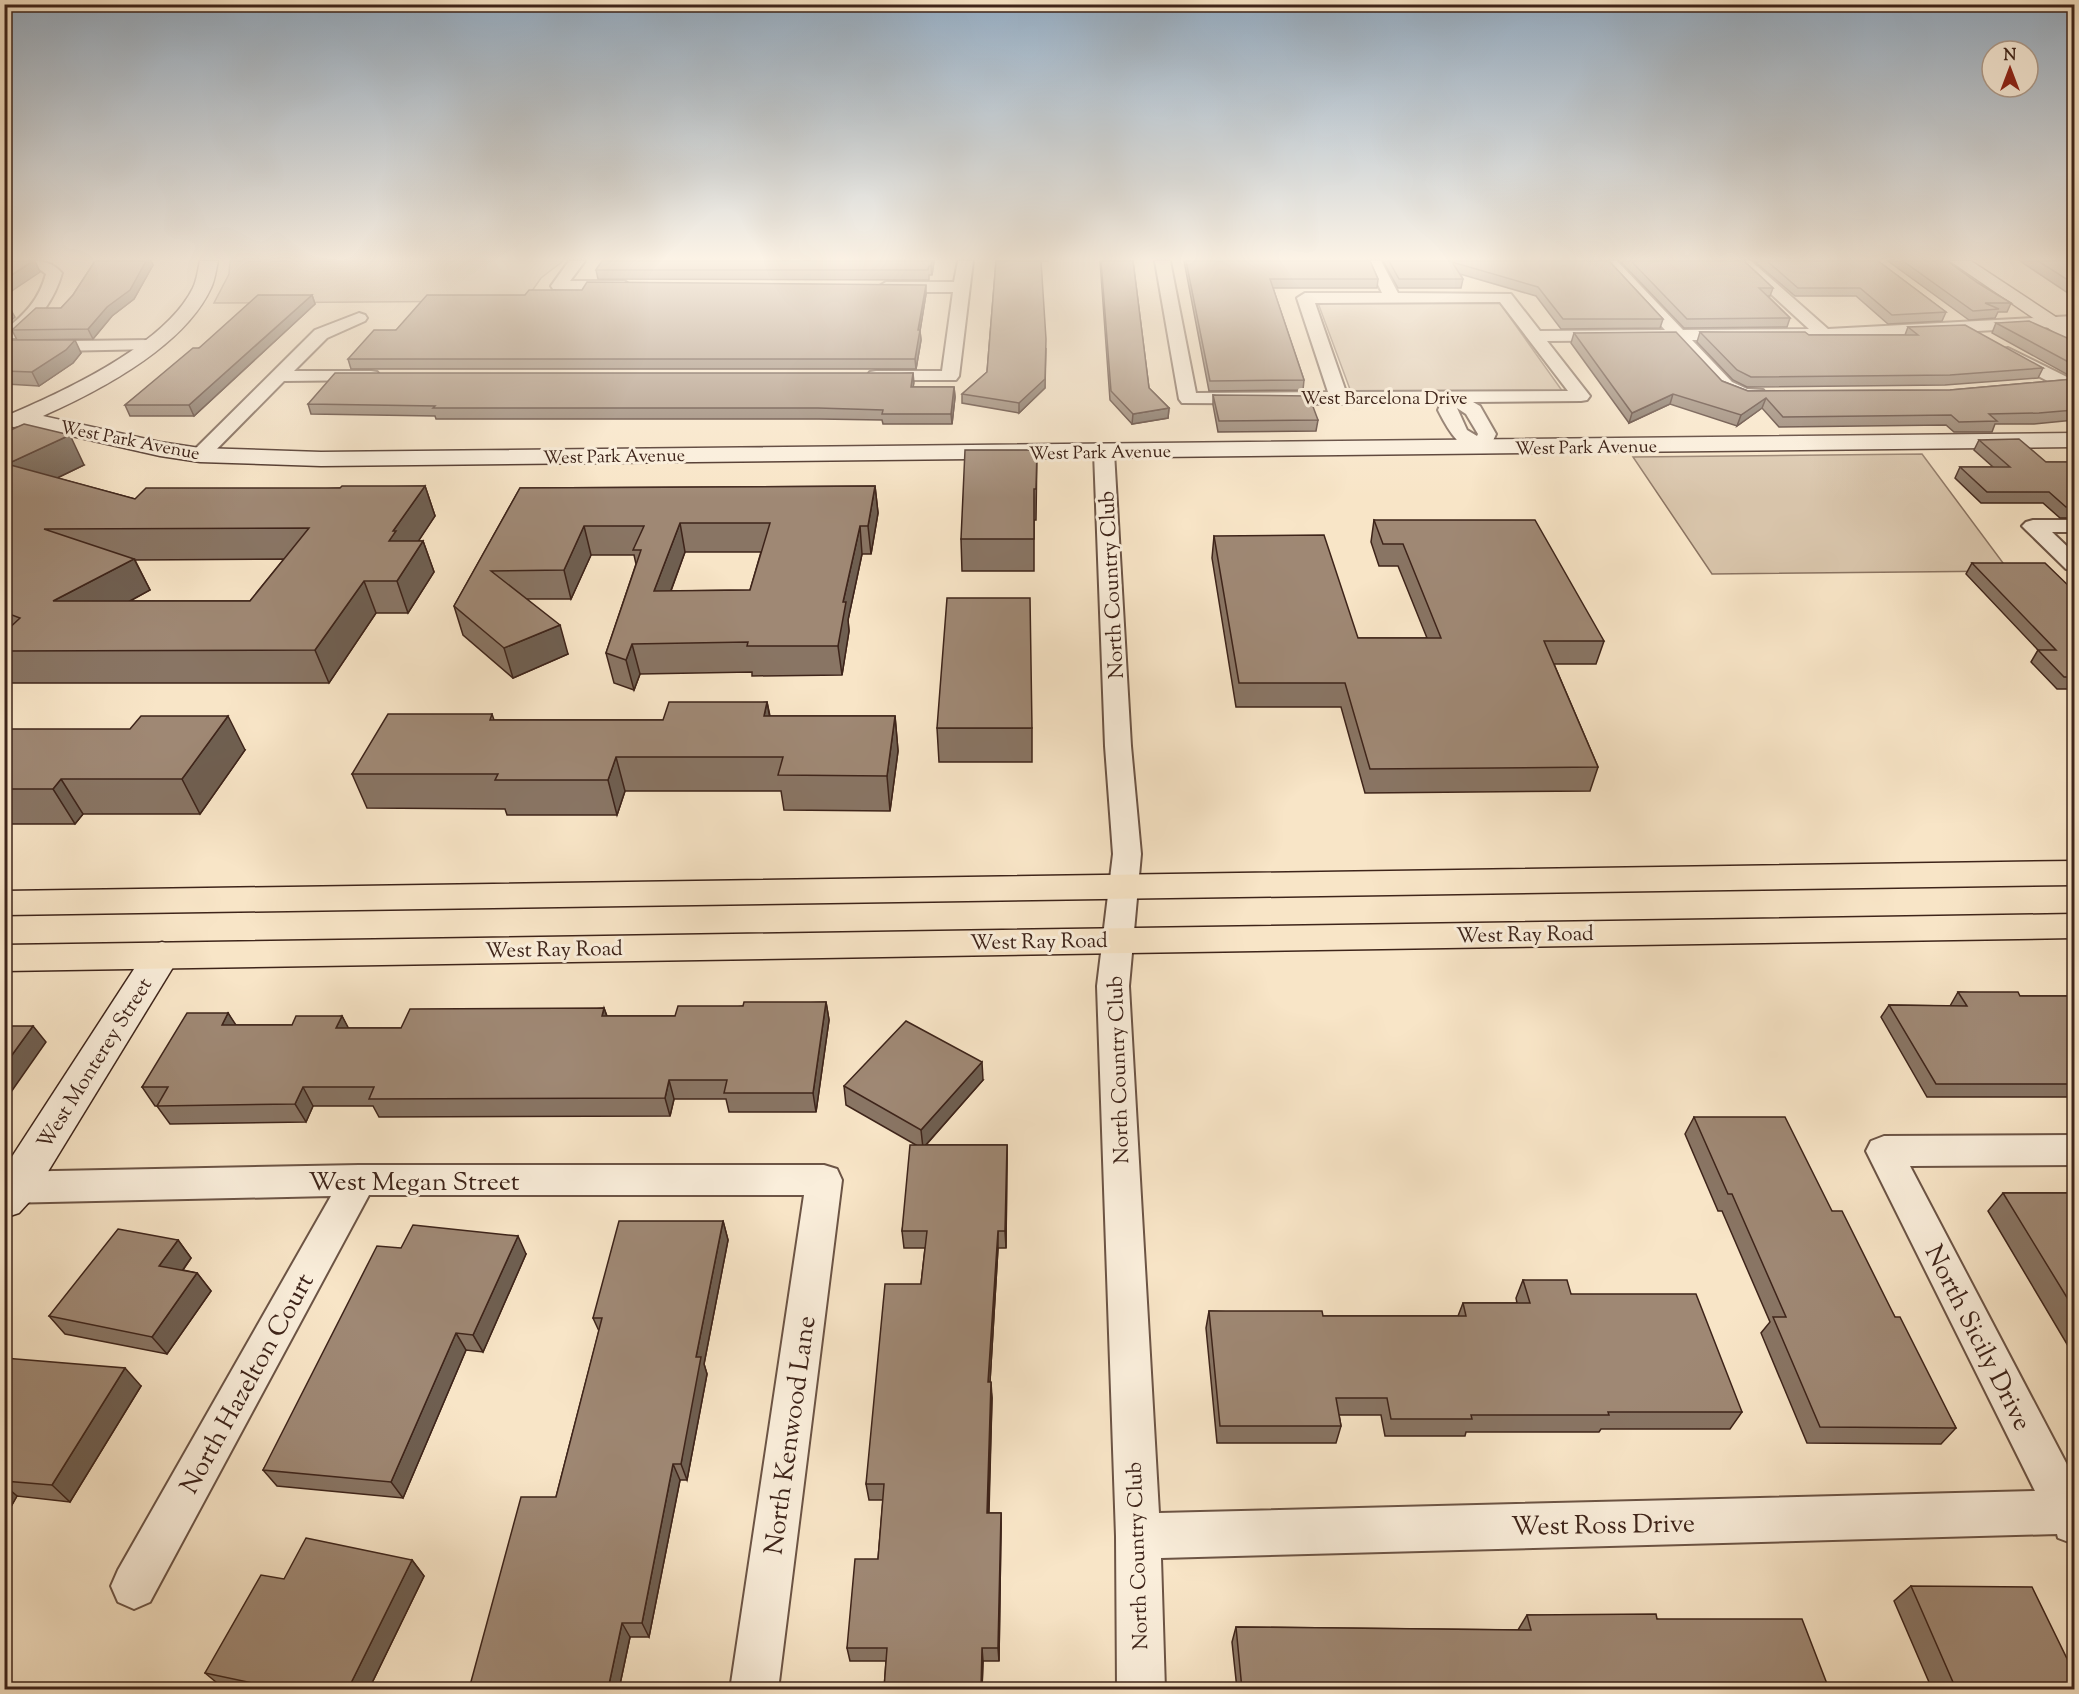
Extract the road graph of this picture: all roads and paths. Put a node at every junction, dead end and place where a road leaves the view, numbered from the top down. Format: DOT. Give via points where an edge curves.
graph roads {
  1 [pos="156,340"];
  2 [pos="315,340"];
  3 [pos="955,340"];
  4 [pos="1177,340"];
  5 [pos="1319,340"];
  6 [pos="1537,340"];
  7 [pos="1684,340"];
  8 [pos="1986,340"];
  9 [pos="150,345"];
  10 [pos="4,347"];
  11 [pos="281,376"];
  12 [pos="387,376"];
  13 [pos="854,376"];
  14 [pos="2033,387"];
  15 [pos="1779,394"];
  16 [pos="1452,398"];
  17 [pos="1339,399"];
  18 [pos="13,422"];
  19 [pos="2074,440"];
  20 [pos="1481,448"];
  21 [pos="1104,452"];
  22 [pos="200,455"];
  23 [pos="2074,526"];
  24 [pos="2074,564"];
  25 [pos="2074,873"];
  26 [pos="1124,887"];
  27 [pos="4,903"];
  28 [pos="2074,926"];
  29 [pos="1119,940"];
  30 [pos="162,955"];
  31 [pos="4,957"];
  32 [pos="2074,1150"];
  33 [pos="359,1180"];
  34 [pos="824,1180"];
  35 [pos="8,1192"];
  36 [pos="2072,1517"];
  37 [pos="1138,1536"];
  38 [pos="134,1586"];
  39 [pos="754,1689"];
  40 [pos="1141,1689"];
  1 -- 9 [label="street"];
  2 -- 11 [label="street"];
  3 -- 13 [label="street" via="950,376"];
  4 -- 17 [label="street, West Barcelona Drive" via="1188,399"];
  5 -- 17 [label="street"];
  6 -- 16 [label="street, West Barcelona Drive" via="1581,396"];
  7 -- 15 [label="street" via="1726,386 1744,394"];
  8 -- 14 [label="street" via="2065,383"];
  9 -- 10 [label="street"];
  9 -- 18 [label="street" via="100,379"];
  11 -- 12 [label="street"];
  11 -- 22 [label="street"];
  16 -- 17 [label="street, West Barcelona Drive"];
  16 -- 20 [label="street" via="1447,410 1459,433"];
  18 -- 22 [label="street, West Park Avenue"];
  19 -- 20 [label="street, West Park Avenue"];
  20 -- 21 [label="street, West Park Avenue"];
  21 -- 22 [label="street, West Park Avenue" via="321,459"];
  21 -- 26 [label="street, North Country Club" via="1127,854"];
  23 -- 24 [label="street" via="2033,526"];
  25 -- 26 [label="main road"];
  26 -- 27 [label="main road"];
  26 -- 29 [label="street, North Country Club"];
  28 -- 29 [label="main road, West Ray Road"];
  29 -- 30 [label="main road, West Ray Road"];
  29 -- 37 [label="street, North Country Club" via="1113,986"];
  30 -- 31 [label="main road, West Ray Road"];
  30 -- 35 [label="street, West Monterey Street"];
  32 -- 36 [label="street, North Sicily Drive" via="1884,1151"];
  33 -- 34 [label="street, West Megan Street"];
  33 -- 35 [label="street, West Megan Street"];
  33 -- 38 [label="street, North Hazelton Court"];
  34 -- 39 [label="street, North Kenwood Lane"];
  36 -- 37 [label="street, West Ross Drive"];
  37 -- 40 [label="street, North Country Club"];
}
